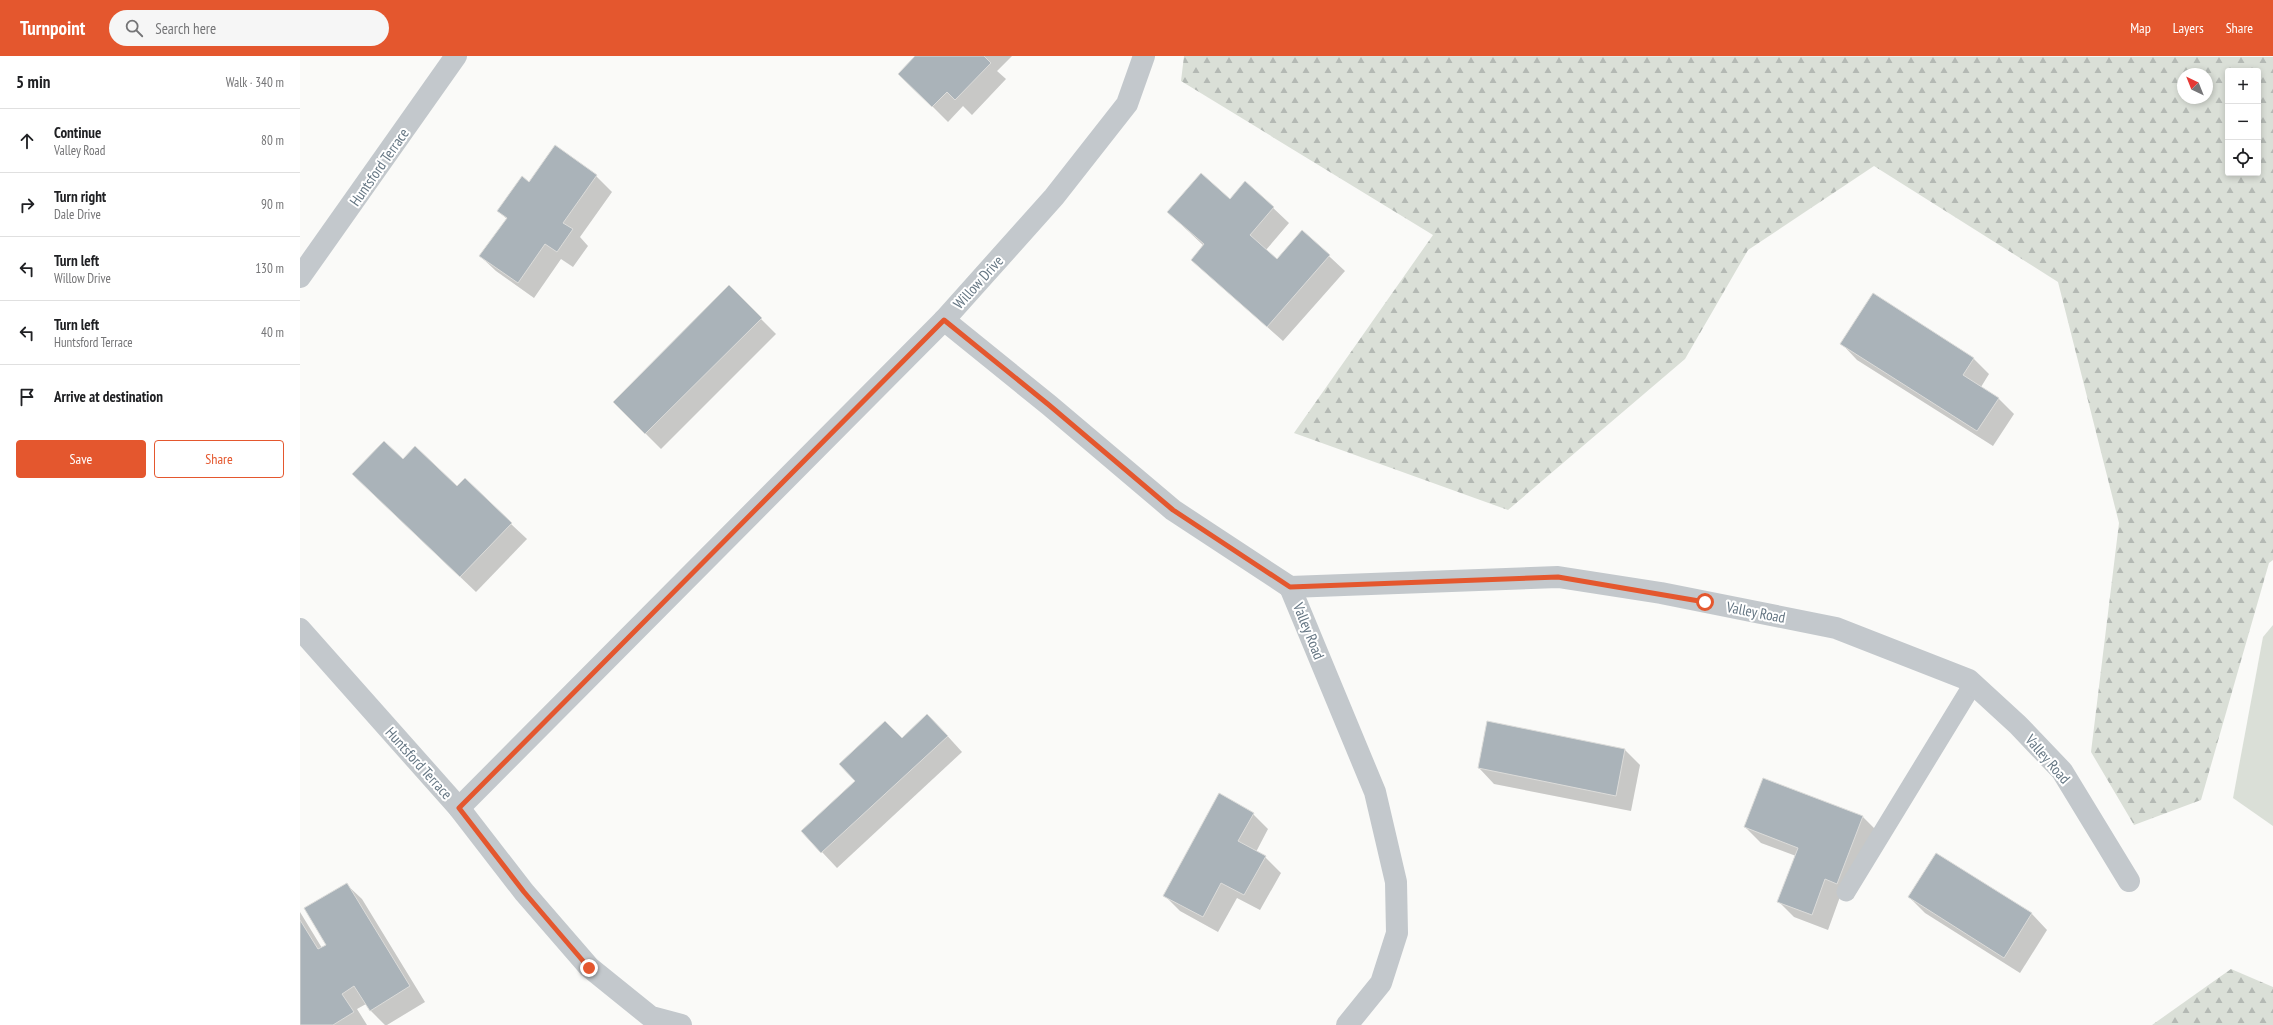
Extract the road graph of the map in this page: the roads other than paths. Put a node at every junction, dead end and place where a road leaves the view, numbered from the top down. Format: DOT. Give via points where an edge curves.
graph roads {
  1 [pos="456,56"];
  2 [pos="1144,56"];
  3 [pos="300,277"];
  4 [pos="944,320"];
  5 [pos="1290,587"];
  6 [pos="300,629"];
  7 [pos="1973,684"];
  8 [pos="459,808"];
  9 [pos="2129,881"];
  10 [pos="1846,892"];
  11 [pos="644,1021"];
  12 [pos="681,1025"];
  13 [pos="1347,1025"];
  1 -- 3 [label="street, Huntsford Terrace"];
  2 -- 4 [label="street, Willow Drive" via="1127,104 1054,197"];
  4 -- 5 [label="street" via="1173,510"];
  4 -- 8 [label="street, Willow Drive"];
  5 -- 7 [label="street, Valley Road" via="1558,577 1661,593 1836,628 1969,680"];
  5 -- 13 [label="street, Valley Road" via="1375,792 1396,882 1397,933 1380,983"];
  6 -- 8 [label="street, Huntsford Terrace"];
  7 -- 9 [label="street, Valley Road" via="2018,725 2062,771"];
  7 -- 10 [label="lane"];
  8 -- 11 [label="street, Huntsford Terrace" via="524,892 589,968"];
  11 -- 12 [label="street"];
}
